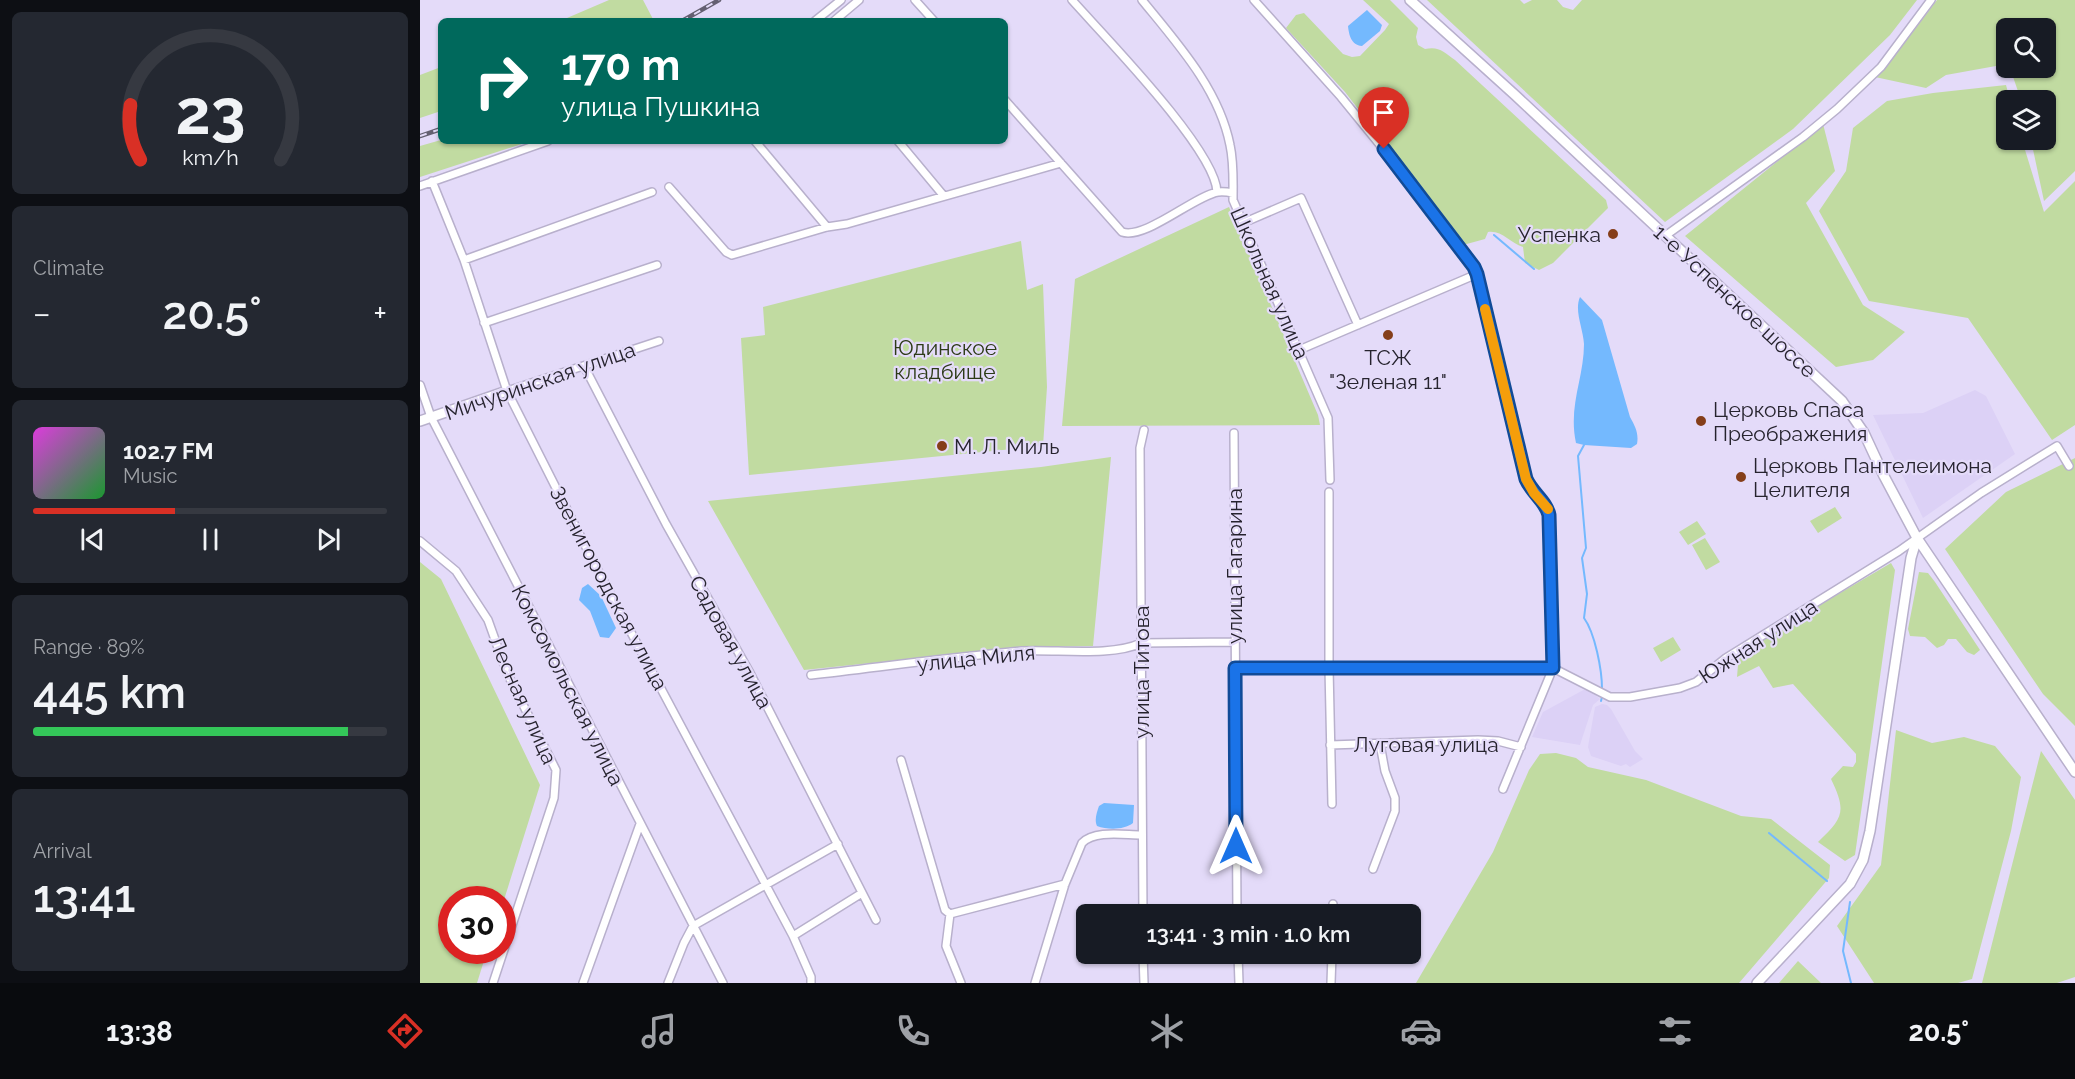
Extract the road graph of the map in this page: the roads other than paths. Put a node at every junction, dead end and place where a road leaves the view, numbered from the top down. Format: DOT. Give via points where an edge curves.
graph roads {
  1 [pos="841,0"];
  2 [pos="859,0"];
  3 [pos="915,0"];
  4 [pos="1072,0"];
  5 [pos="1142,0"];
  6 [pos="1254,0"];
  7 [pos="1410,0"];
  8 [pos="1930,0"];
  9 [pos="819,18"];
  10 [pos="838,18"];
  11 [pos="931,18"];
  12 [pos="1008,103"];
  13 [pos="540,144"];
  14 [pos="758,144"];
  15 [pos="900,144"];
  16 [pos="1061,163"];
  17 [pos="432,182"];
  18 [pos="420,186"];
  19 [pos="669,188"];
  20 [pos="652,192"];
  21 [pos="1217,192"];
  22 [pos="1233,193"];
  23 [pos="943,195"];
  24 [pos="1243,223"];
  25 [pos="827,227"];
  26 [pos="1665,236"];
  27 [pos="464,260"];
  28 [pos="657,265"];
  29 [pos="1477,274"];
  30 [pos="484,323"];
  31 [pos="1358,325"];
  32 [pos="659,341"];
  33 [pos="1299,350"];
  34 [pos="584,366"];
  35 [pos="420,385"];
  36 [pos="507,391"];
  37 [pos="431,417"];
  38 [pos="420,422"];
  39 [pos="1144,430"];
  40 [pos="1234,433"];
  41 [pos="2069,466"];
  42 [pos="1330,480"];
  43 [pos="1329,492"];
  44 [pos="1917,538"];
  45 [pos="420,542"];
  46 [pos="1234,642"];
  47 [pos="1141,643"];
  48 [pos="1235,668"];
  49 [pos="1329,668"];
  50 [pos="1553,668"];
  51 [pos="811,675"];
  52 [pos="1380,744"];
  53 [pos="1330,745"];
  54 [pos="1521,747"];
  55 [pos="901,760"];
  56 [pos="2075,772"];
  57 [pos="1503,789"];
  58 [pos="1332,804"];
  59 [pos="640,824"];
  60 [pos="1141,835"];
  61 [pos="838,844"];
  62 [pos="1373,870"];
  63 [pos="766,884"];
  64 [pos="1065,884"];
  65 [pos="862,892"];
  66 [pos="1143,904"];
  67 [pos="1237,904"];
  68 [pos="950,914"];
  69 [pos="876,920"];
  70 [pos="693,926"];
  71 [pos="794,936"];
  72 [pos="1143,964"];
  73 [pos="1238,964"];
  74 [pos="1332,964"];
  75 [pos="494,983"];
  76 [pos="583,983"];
  77 [pos="668,983"];
  78 [pos="723,983"];
  79 [pos="811,983"];
  80 [pos="962,983"];
  81 [pos="1035,983"];
  82 [pos="1144,983"];
  83 [pos="1239,983"];
  84 [pos="1331,983"];
  85 [pos="1757,983"];
  1 -- 9 [label="street"];
  2 -- 10 [label="street"];
  3 -- 11 [label="street"];
  4 -- 21 [label="street" via="1180,122 1200,152"];
  5 -- 22 [label="street, Школьная улица" via="1183,52 1217,106 1231,145"];
  6 -- 29 [label="street" via="1391,158"];
  7 -- 26 [label="main road, 1-е Успенское шоссе"];
  8 -- 26 [label="street" via="1881,67 1837,109"];
  12 -- 16 [label="street"];
  13 -- 17 [label="street"];
  14 -- 25 [label="street"];
  15 -- 23 [label="street"];
  16 -- 21 [label="street" via="1126,234 1144,229"];
  16 -- 23 [label="street"];
  17 -- 18 [label="street"];
  17 -- 27 [label="street, Звенигородская улица"];
  19 -- 25 [label="street" via="732,255"];
  20 -- 27 [label="street"];
  21 -- 22 [label="street"];
  22 -- 24 [label="street, Школьная улица"];
  23 -- 25 [label="street"];
  24 -- 31 [label="street" via="1301,198"];
  24 -- 33 [label="street, Школьная улица"];
  26 -- 44 [label="main road, 1-е Успенское шоссе" via="1842,401 1863,433"];
  27 -- 30 [label="street, Звенигородская улица"];
  28 -- 30 [label="street"];
  29 -- 31 [label="street"];
  29 -- 50 [label="street" via="1526,479 1548,509"];
  30 -- 36 [label="street, Звенигородская улица"];
  31 -- 33 [label="street"];
  32 -- 34 [label="street, Мичуринская улица"];
  33 -- 42 [label="street, Школьная улица" via="1328,418"];
  34 -- 36 [label="street, Мичуринская улица"];
  34 -- 61 [label="street, Садовая улица"];
  35 -- 37 [label="street, Комсомольская улица"];
  36 -- 37 [label="main road, Мичуринская улица"];
  36 -- 63 [label="street, Звенигородская улица"];
  37 -- 38 [label="main road, Мичуринская улица"];
  37 -- 59 [label="street, Комсомольская улица"];
  39 -- 47 [label="street, улица Титова" via="1140,448"];
  40 -- 46 [label="street, улица Гагарина"];
  41 -- 44 [label="street, Южная улица" via="2057,446"];
  43 -- 49 [label="street"];
  44 -- 50 [label="street, Южная улица" via="1680,688 1610,697"];
  44 -- 56 [label="main road, 1-е Успенское шоссе"];
  44 -- 85 [label="main road" via="1863,860 1850,884"];
  45 -- 75 [label="street, Лесная улица" via="456,571 488,620 507,673 556,770 554,798"];
  46 -- 47 [label="street, улица Миля"];
  46 -- 48 [label="street, улица Гагарина"];
  47 -- 51 [label="street, улица Миля" via="1109,650 1024,651"];
  47 -- 60 [label="street, улица Титова"];
  48 -- 49 [label="street"];
  48 -- 67 [label="street, улица Гагарина"];
  49 -- 50 [label="street"];
  49 -- 53 [label="street"];
  50 -- 54 [label="street"];
  52 -- 53 [label="street, Луговая улица"];
  52 -- 54 [label="street, Луговая улица" via="1478,740"];
  52 -- 62 [label="street" via="1395,811"];
  53 -- 58 [label="street"];
  54 -- 57 [label="street"];
  55 -- 68 [label="street" via="945,910"];
  59 -- 70 [label="street, Комсомольская улица"];
  59 -- 76 [label="street"];
  60 -- 64 [label="street" via="1086,838"];
  60 -- 66 [label="street, улица Титова"];
  61 -- 63 [label="street"];
  61 -- 65 [label="street, Садовая улица"];
  63 -- 70 [label="street"];
  63 -- 71 [label="street, Звенигородская улица"];
  64 -- 68 [label="street"];
  64 -- 81 [label="street"];
  65 -- 69 [label="street, Садовая улица"];
  65 -- 71 [label="street"];
  68 -- 80 [label="street" via="946,946"];
  70 -- 77 [label="street"];
  70 -- 78 [label="street, Комсомольская улица"];
  71 -- 79 [label="street, Звенигородская улица"];
  72 -- 82 [label="street"];
  73 -- 83 [label="street"];
  74 -- 84 [label="street"];
}
